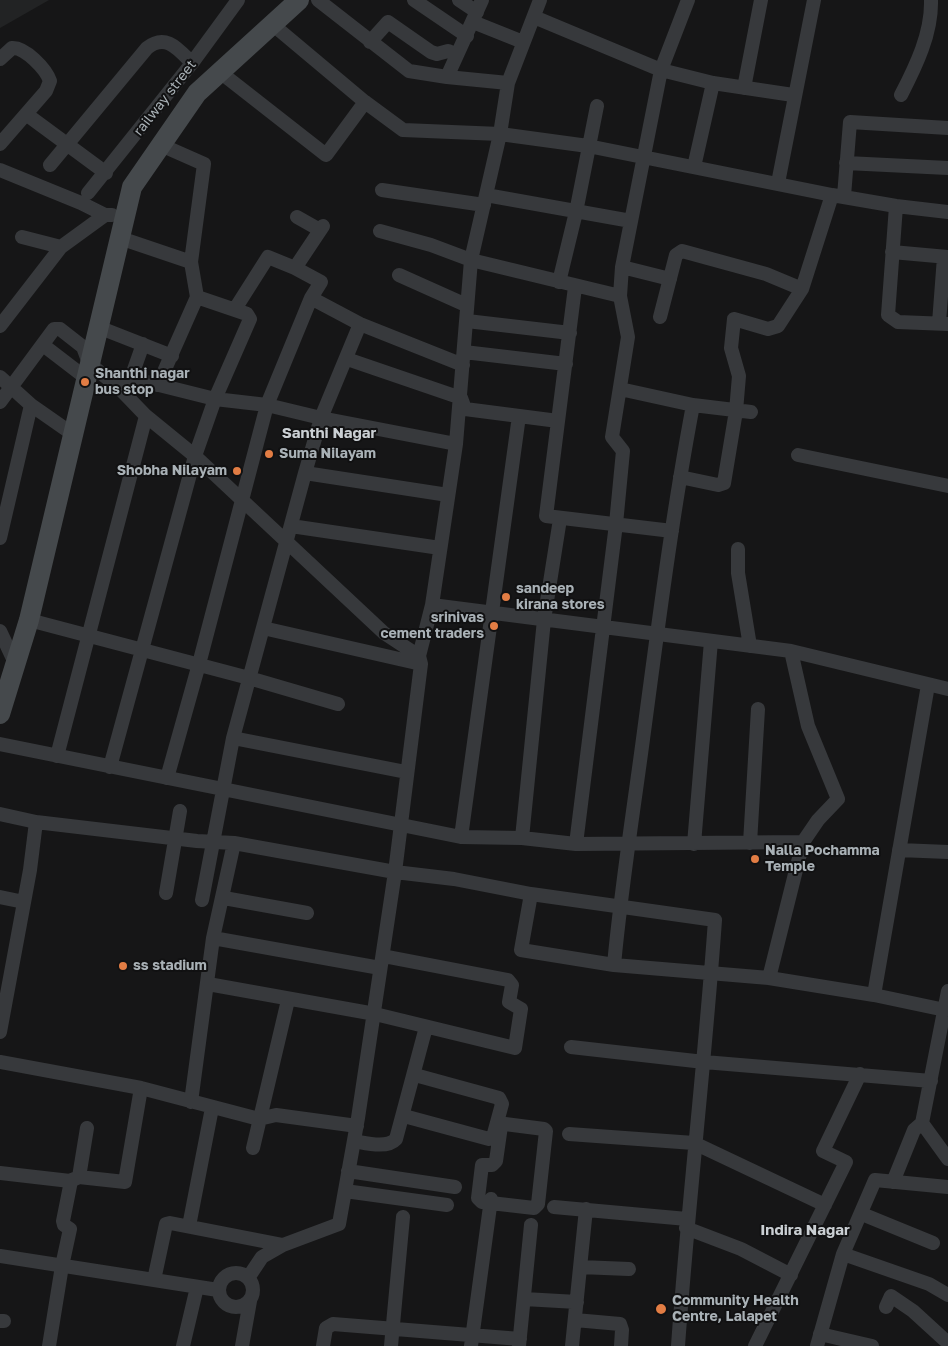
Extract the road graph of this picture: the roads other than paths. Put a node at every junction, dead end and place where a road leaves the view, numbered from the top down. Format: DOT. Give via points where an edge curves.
graph roads {
  1 [pos="299,0"];
  2 [pos="318,0"];
  3 [pos="414,0"];
  4 [pos="459,0"];
  5 [pos="540,0"];
  6 [pos="688,0"];
  7 [pos="761,0"];
  8 [pos="814,0"];
  9 [pos="931,0"];
  10 [pos="234,1"];
  11 [pos="477,12"];
  12 [pos="534,17"];
  13 [pos="272,24"];
  14 [pos="466,36"];
  15 [pos="370,42"];
  16 [pos="523,42"];
  17 [pos="457,55"];
  18 [pos="0,58"];
  19 [pos="192,63"];
  20 [pos="661,70"];
  21 [pos="220,72"];
  22 [pos="447,77"];
  23 [pos="713,82"];
  24 [pos="508,84"];
  25 [pos="744,88"];
  26 [pos="793,95"];
  27 [pos="901,95"];
  28 [pos="365,102"];
  29 [pos="597,106"];
  30 [pos="26,114"];
  31 [pos="948,128"];
  32 [pos="500,134"];
  33 [pos="0,144"];
  34 [pos="68,145"];
  35 [pos="161,145"];
  36 [pos="588,146"];
  37 [pos="644,157"];
  38 [pos="846,162"];
  39 [pos="50,165"];
  40 [pos="694,167"];
  41 [pos="948,168"];
  42 [pos="0,170"];
  43 [pos="106,173"];
  44 [pos="778,183"];
  45 [pos="382,190"];
  46 [pos="88,193"];
  47 [pos="838,196"];
  48 [pos="485,200"];
  49 [pos="896,206"];
  50 [pos="576,212"];
  51 [pos="948,212"];
  52 [pos="105,215"];
  53 [pos="125,216"];
  54 [pos="297,217"];
  55 [pos="631,221"];
  56 [pos="380,231"];
  57 [pos="22,238"];
  58 [pos="120,238"];
  59 [pos="61,247"];
  60 [pos="892,252"];
  61 [pos="946,257"];
  62 [pos="471,260"];
  63 [pos="191,262"];
  64 [pos="295,268"];
  65 [pos="622,268"];
  66 [pos="399,275"];
  67 [pos="670,280"];
  68 [pos="559,282"];
  69 [pos="575,287"];
  70 [pos="802,289"];
  71 [pos="620,296"];
  72 [pos="197,297"];
  73 [pos="311,298"];
  74 [pos="466,305"];
  75 [pos="236,309"];
  76 [pos="660,317"];
  77 [pos="467,320"];
  78 [pos="360,324"];
  79 [pos="943,324"];
  80 [pos="0,326"];
  81 [pos="98,327"];
  82 [pos="570,333"];
  83 [pos="143,344"];
  84 [pos="43,345"];
  85 [pos="172,356"];
  86 [pos="464,358"];
  87 [pos="347,360"];
  88 [pos="566,364"];
  89 [pos="88,370"];
  90 [pos="0,377"];
  91 [pos="131,378"];
  92 [pos="158,385"];
  93 [pos="12,387"];
  94 [pos="120,389"];
  95 [pos="620,389"];
  96 [pos="461,398"];
  97 [pos="215,399"];
  98 [pos="0,402"];
  99 [pos="32,405"];
  100 [pos="267,405"];
  101 [pos="693,405"];
  102 [pos="736,411"];
  103 [pos="751,412"];
  104 [pos="146,416"];
  105 [pos="518,416"];
  106 [pos="321,418"];
  107 [pos="558,421"];
  108 [pos="74,435"];
  109 [pos="456,444"];
  110 [pos="798,455"];
  111 [pos="196,456"];
  112 [pos="305,473"];
  113 [pos="680,476"];
  114 [pos="948,486"];
  115 [pos="448,495"];
  116 [pos="243,502"];
  117 [pos="560,519"];
  118 [pos="616,524"];
  119 [pos="291,526"];
  120 [pos="672,532"];
  121 [pos="0,538"];
  122 [pos="288,541"];
  123 [pos="440,548"];
  124 [pos="738,549"];
  125 [pos="432,605"];
  126 [pos="492,613"];
  127 [pos="29,620"];
  128 [pos="544,620"];
  129 [pos="602,627"];
  130 [pos="264,628"];
  131 [pos="0,631"];
  132 [pos="657,635"];
  133 [pos="90,637"];
  134 [pos="711,641"];
  135 [pos="750,646"];
  136 [pos="142,650"];
  137 [pos="791,651"];
  138 [pos="420,660"];
  139 [pos="15,663"];
  140 [pos="199,664"];
  141 [pos="249,678"];
  142 [pos="4,685"];
  143 [pos="928,685"];
  144 [pos="948,689"];
  145 [pos="338,704"];
  146 [pos="758,710"];
  147 [pos="0,714"];
  148 [pos="233,738"];
  149 [pos="0,744"];
  150 [pos="57,756"];
  151 [pos="110,767"];
  152 [pos="406,772"];
  153 [pos="167,778"];
  154 [pos="222,789"];
  155 [pos="180,811"];
  156 [pos="0,814"];
  157 [pos="36,822"];
  158 [pos="400,825"];
  159 [pos="461,837"];
  160 [pos="522,838"];
  161 [pos="176,839"];
  162 [pos="215,842"];
  163 [pos="803,842"];
  164 [pos="234,843"];
  165 [pos="629,843"];
  166 [pos="576,844"];
  167 [pos="694,844"];
  168 [pos="750,844"];
  169 [pos="899,850"];
  170 [pos="948,852"];
  171 [pos="395,872"];
  172 [pos="166,893"];
  173 [pos="531,894"];
  174 [pos="0,897"];
  175 [pos="224,898"];
  176 [pos="202,900"];
  177 [pos="24,902"];
  178 [pos="619,907"];
  179 [pos="307,912"];
  180 [pos="214,938"];
  181 [pos="382,962"];
  182 [pos="614,965"];
  183 [pos="711,972"];
  184 [pos="769,978"];
  185 [pos="208,984"];
  186 [pos="948,991"];
  187 [pos="874,994"];
  188 [pos="4,995"];
  189 [pos="288,1000"];
  190 [pos="945,1010"];
  191 [pos="374,1014"];
  192 [pos="426,1027"];
  193 [pos="0,1032"];
  194 [pos="571,1048"];
  195 [pos="0,1062"];
  196 [pos="704,1062"];
  197 [pos="860,1074"];
  198 [pos="415,1075"];
  199 [pos="931,1081"];
  200 [pos="141,1088"];
  201 [pos="191,1102"];
  202 [pos="212,1108"];
  203 [pos="404,1116"];
  204 [pos="259,1119"];
  205 [pos="922,1123"];
  206 [pos="356,1126"];
  207 [pos="87,1128"];
  208 [pos="569,1134"];
  209 [pos="354,1141"];
  210 [pos="694,1143"];
  211 [pos="253,1148"];
  212 [pos="948,1159"];
  213 [pos="348,1171"];
  214 [pos="0,1173"];
  215 [pos="75,1179"];
  216 [pos="893,1182"];
  217 [pos="456,1187"];
  218 [pos="948,1187"];
  219 [pos="345,1191"];
  220 [pos="491,1201"];
  221 [pos="447,1205"];
  222 [pos="825,1205"];
  223 [pos="554,1207"];
  224 [pos="586,1209"];
  225 [pos="862,1214"];
  226 [pos="403,1217"];
  227 [pos="687,1223"];
  228 [pos="531,1225"];
  229 [pos="190,1226"];
  230 [pos="933,1243"];
  231 [pos="283,1245"];
  232 [pos="843,1254"];
  233 [pos="0,1256"];
  234 [pos="62,1266"];
  235 [pos="580,1267"];
  236 [pos="629,1269"];
  237 [pos="791,1275"];
  238 [pos="248,1278"];
  239 [pos="154,1280"];
  240 [pos="197,1287"];
  241 [pos="218,1290"];
  242 [pos="948,1295"];
  243 [pos="524,1299"];
  244 [pos="250,1301"];
  245 [pos="577,1302"];
  246 [pos="886,1307"];
  247 [pos="575,1320"];
  248 [pos="393,1328"];
  249 [pos="472,1340"];
  250 [pos="818,1340"];
  251 [pos="519,1343"];
  252 [pos="948,1343"];
  253 [pos="49,1346"];
  254 [pos="183,1346"];
  255 [pos="242,1346"];
  256 [pos="323,1346"];
  257 [pos="391,1346"];
  258 [pos="572,1346"];
  259 [pos="621,1346"];
  260 [pos="678,1346"];
  261 [pos="755,1346"];
  262 [pos="872,1346"];
  1 -- 13 [label="main road"];
  2 -- 15 [label="street"];
  3 -- 14 [label="street"];
  4 -- 11 [label="street"];
  5 -- 12 [label="street"];
  6 -- 20 [label="street"];
  7 -- 25 [label="street"];
  8 -- 26 [label="street"];
  9 -- 27 [label="street" via="929,24"];
  10 -- 19 [label="street, railway street"];
  11 -- 14 [label="street"];
  11 -- 16 [label="street"];
  12 -- 16 [label="street"];
  12 -- 20 [label="street"];
  13 -- 21 [label="main road"];
  13 -- 28 [label="street"];
  14 -- 17 [label="street"];
  15 -- 17 [label="street" via="388,22 431,52 448,51"];
  15 -- 22 [label="street" via="409,71"];
  16 -- 24 [label="street"];
  17 -- 22 [label="street"];
  18 -- 30 [label="street" via="12,48 21,50 49,78 46,91"];
  19 -- 34 [label="street" via="168,42 152,44"];
  19 -- 43 [label="street, railway street"];
  20 -- 23 [label="street"];
  20 -- 37 [label="street"];
  21 -- 28 [label="street" via="326,155"];
  21 -- 35 [label="main road" via="197,93"];
  22 -- 24 [label="street"];
  23 -- 25 [label="street"];
  23 -- 40 [label="street"];
  24 -- 32 [label="street"];
  25 -- 26 [label="street"];
  26 -- 44 [label="street"];
  28 -- 32 [label="street" via="402,130"];
  29 -- 36 [label="street"];
  30 -- 33 [label="street"];
  30 -- 34 [label="street"];
  31 -- 38 [label="street" via="850,122"];
  32 -- 36 [label="street"];
  32 -- 48 [label="street"];
  34 -- 39 [label="street"];
  34 -- 43 [label="street"];
  35 -- 53 [label="main road" via="132,187"];
  35 -- 63 [label="street" via="204,164"];
  36 -- 37 [label="street"];
  36 -- 50 [label="street"];
  37 -- 40 [label="street"];
  37 -- 55 [label="street"];
  38 -- 41 [label="street"];
  38 -- 47 [label="street"];
  40 -- 44 [label="street"];
  42 -- 52 [label="street"];
  43 -- 46 [label="street, railway street"];
  44 -- 47 [label="street"];
  45 -- 48 [label="street"];
  47 -- 49 [label="street"];
  47 -- 70 [label="street"];
  48 -- 50 [label="street"];
  48 -- 62 [label="street"];
  49 -- 51 [label="street"];
  49 -- 60 [label="street"];
  50 -- 55 [label="street"];
  50 -- 68 [label="street"];
  52 -- 53 [label="street"];
  52 -- 59 [label="street"];
  53 -- 58 [label="main road"];
  54 -- 64 [label="street" via="321,228"];
  55 -- 65 [label="street"];
  56 -- 62 [label="street"];
  57 -- 59 [label="street"];
  58 -- 63 [label="street"];
  58 -- 81 [label="main road"];
  59 -- 80 [label="street"];
  60 -- 61 [label="street"];
  60 -- 79 [label="street" via="888,315 898,322"];
  61 -- 79 [label="street"];
  62 -- 68 [label="street"];
  62 -- 74 [label="street"];
  63 -- 72 [label="street"];
  64 -- 73 [label="street" via="321,282"];
  64 -- 75 [label="street" via="268,257"];
  65 -- 67 [label="street"];
  65 -- 71 [label="street"];
  66 -- 74 [label="street"];
  67 -- 70 [label="street" via="676,255 682,251 766,274"];
  67 -- 76 [label="street"];
  68 -- 69 [label="street"];
  69 -- 71 [label="street"];
  69 -- 82 [label="street"];
  70 -- 102 [label="street" via="775,329 734,319 730,348 739,370"];
  71 -- 95 [label="street" via="628,337"];
  72 -- 75 [label="street"];
  72 -- 85 [label="street"];
  73 -- 78 [label="street"];
  73 -- 100 [label="street"];
  74 -- 77 [label="street"];
  75 -- 97 [label="street" via="247,314 250,320"];
  77 -- 82 [label="street"];
  77 -- 86 [label="street"];
  78 -- 86 [label="street"];
  78 -- 87 [label="street"];
  81 -- 83 [label="street"];
  81 -- 89 [label="main road"];
  82 -- 88 [label="street"];
  83 -- 85 [label="street"];
  83 -- 91 [label="street"];
  84 -- 89 [label="street"];
  84 -- 89 [label="street" via="54,329 59,328 82,347"];
  84 -- 93 [label="street"];
  85 -- 92 [label="street"];
  86 -- 88 [label="street"];
  86 -- 96 [label="street"];
  87 -- 96 [label="street"];
  87 -- 106 [label="street"];
  88 -- 107 [label="street"];
  89 -- 94 [label="street"];
  89 -- 108 [label="main road"];
  90 -- 93 [label="street"];
  91 -- 92 [label="street"];
  91 -- 94 [label="street"];
  92 -- 97 [label="street"];
  93 -- 98 [label="street"];
  93 -- 99 [label="street"];
  94 -- 104 [label="street"];
  95 -- 101 [label="street"];
  95 -- 118 [label="street" via="612,437 623,452"];
  96 -- 105 [label="street" via="466,409"];
  96 -- 109 [label="street"];
  97 -- 100 [label="street"];
  97 -- 111 [label="street"];
  99 -- 108 [label="street"];
  99 -- 121 [label="street"];
  100 -- 106 [label="street"];
  100 -- 116 [label="street"];
  101 -- 102 [label="street"];
  101 -- 113 [label="street"];
  102 -- 103 [label="street"];
  102 -- 113 [label="street" via="724,483 718,485"];
  104 -- 111 [label="street"];
  104 -- 133 [label="street"];
  105 -- 107 [label="street"];
  105 -- 126 [label="street"];
  106 -- 109 [label="street"];
  106 -- 112 [label="street"];
  107 -- 117 [label="street" via="546,516"];
  108 -- 127 [label="main road"];
  109 -- 115 [label="street"];
  110 -- 114 [label="street"];
  111 -- 116 [label="street"];
  111 -- 136 [label="street"];
  112 -- 115 [label="street"];
  112 -- 119 [label="street"];
  113 -- 120 [label="street"];
  115 -- 123 [label="street"];
  116 -- 122 [label="street"];
  116 -- 140 [label="street"];
  117 -- 118 [label="street"];
  117 -- 128 [label="street"];
  118 -- 120 [label="street"];
  118 -- 129 [label="street"];
  119 -- 122 [label="street"];
  119 -- 123 [label="street"];
  120 -- 132 [label="street"];
  122 -- 130 [label="street"];
  122 -- 138 [label="street" via="384,633"];
  123 -- 125 [label="street"];
  124 -- 135 [label="street" via="738,573"];
  125 -- 126 [label="street"];
  125 -- 138 [label="street"];
  126 -- 128 [label="street"];
  126 -- 159 [label="street"];
  127 -- 133 [label="street"];
  127 -- 139 [label="main road"];
  128 -- 129 [label="street"];
  128 -- 160 [label="street"];
  129 -- 132 [label="street"];
  129 -- 166 [label="street"];
  130 -- 138 [label="street"];
  130 -- 141 [label="street"];
  131 -- 139 [label="street"];
  132 -- 134 [label="street"];
  132 -- 165 [label="street"];
  133 -- 136 [label="street"];
  133 -- 150 [label="street"];
  134 -- 135 [label="street"];
  134 -- 167 [label="street"];
  135 -- 137 [label="street"];
  136 -- 140 [label="street"];
  136 -- 151 [label="street"];
  137 -- 143 [label="street"];
  137 -- 163 [label="street" via="808,726 838,799"];
  138 -- 152 [label="street"];
  139 -- 142 [label="main road"];
  140 -- 141 [label="street"];
  140 -- 153 [label="street"];
  141 -- 145 [label="street"];
  141 -- 148 [label="street"];
  142 -- 147 [label="main road"];
  143 -- 144 [label="street"];
  143 -- 169 [label="street"];
  146 -- 168 [label="street"];
  148 -- 152 [label="street"];
  148 -- 154 [label="street"];
  149 -- 150 [label="street"];
  150 -- 151 [label="street"];
  151 -- 153 [label="street"];
  152 -- 158 [label="street"];
  153 -- 154 [label="street"];
  154 -- 158 [label="street"];
  154 -- 162 [label="street"];
  155 -- 161 [label="street"];
  156 -- 157 [label="street"];
  157 -- 161 [label="street"];
  157 -- 177 [label="street"];
  158 -- 159 [label="street"];
  158 -- 171 [label="street"];
  159 -- 160 [label="street"];
  160 -- 166 [label="street"];
  161 -- 162 [label="street"];
  161 -- 172 [label="street"];
  162 -- 164 [label="street"];
  162 -- 176 [label="street"];
  163 -- 168 [label="street"];
  163 -- 184 [label="street"];
  164 -- 171 [label="street"];
  164 -- 175 [label="street"];
  165 -- 166 [label="street"];
  165 -- 167 [label="street"];
  165 -- 178 [label="street"];
  167 -- 168 [label="street"];
  169 -- 170 [label="street"];
  169 -- 187 [label="street"];
  171 -- 173 [label="street" via="454,879"];
  171 -- 181 [label="street"];
  173 -- 178 [label="street"];
  173 -- 182 [label="street" via="521,950"];
  174 -- 177 [label="street"];
  175 -- 179 [label="street"];
  175 -- 180 [label="street"];
  177 -- 188 [label="street"];
  178 -- 182 [label="street"];
  178 -- 183 [label="street" via="715,920"];
  180 -- 181 [label="street"];
  180 -- 185 [label="street"];
  181 -- 191 [label="street"];
  181 -- 192 [label="street" via="508,980 512,985 509,1002 521,1009 515,1048"];
  182 -- 183 [label="street"];
  183 -- 184 [label="street"];
  183 -- 196 [label="street"];
  184 -- 187 [label="street"];
  185 -- 189 [label="street"];
  185 -- 201 [label="street"];
  186 -- 190 [label="street"];
  187 -- 190 [label="street"];
  188 -- 193 [label="street"];
  189 -- 191 [label="street"];
  189 -- 204 [label="street"];
  190 -- 199 [label="street"];
  191 -- 192 [label="street"];
  191 -- 206 [label="street"];
  192 -- 198 [label="street"];
  194 -- 196 [label="street"];
  195 -- 200 [label="street"];
  196 -- 197 [label="street"];
  196 -- 210 [label="street"];
  197 -- 199 [label="street"];
  197 -- 222 [label="street" via="823,1151 846,1162"];
  198 -- 203 [label="street"];
  198 -- 203 [label="street" via="498,1098 502,1104 498,1121 493,1137 488,1139"];
  199 -- 205 [label="street"];
  200 -- 201 [label="street"];
  200 -- 215 [label="street" via="125,1182"];
  201 -- 202 [label="street"];
  202 -- 204 [label="street"];
  202 -- 229 [label="street"];
  203 -- 209 [label="street" via="393,1143"];
  204 -- 206 [label="street" via="276,1115"];
  204 -- 211 [label="street"];
  205 -- 212 [label="street"];
  205 -- 216 [label="street" via="914,1130"];
  206 -- 209 [label="street"];
  207 -- 215 [label="street"];
  208 -- 210 [label="street"];
  209 -- 213 [label="street"];
  210 -- 222 [label="street"];
  210 -- 227 [label="street"];
  213 -- 217 [label="street"];
  213 -- 219 [label="street"];
  214 -- 215 [label="street"];
  215 -- 234 [label="street" via="63,1221 70,1229"];
  216 -- 218 [label="street"];
  216 -- 225 [label="street" via="875,1180"];
  219 -- 221 [label="street"];
  219 -- 231 [label="street" via="339,1224"];
  220 -- 220 [label="street" via="536,1207 544,1129 502,1125 496,1161 492,1165 483,1164 482,1168 478,1198 482,1202"];
  220 -- 249 [label="street"];
  222 -- 237 [label="street"];
  223 -- 224 [label="street"];
  224 -- 227 [label="street"];
  224 -- 235 [label="street"];
  225 -- 230 [label="street"];
  225 -- 232 [label="street"];
  226 -- 248 [label="street"];
  227 -- 237 [label="street"];
  227 -- 260 [label="street"];
  228 -- 243 [label="street"];
  229 -- 231 [label="street"];
  229 -- 239 [label="street" via="166,1224"];
  231 -- 238 [label="street" via="262,1257"];
  232 -- 242 [label="street" via="929,1284"];
  232 -- 250 [label="street"];
  233 -- 234 [label="street"];
  234 -- 239 [label="street"];
  234 -- 253 [label="street"];
  235 -- 236 [label="street"];
  235 -- 245 [label="street"];
  237 -- 261 [label="street"];
  238 -- 241 [label="street" via="238,1273 226,1275"];
  238 -- 244 [label="street" via="253,1287"];
  239 -- 240 [label="street"];
  240 -- 241 [label="street"];
  240 -- 254 [label="street"];
  241 -- 244 [label="street" via="221,1300 230,1307 241,1307"];
  243 -- 245 [label="street"];
  243 -- 251 [label="street"];
  244 -- 255 [label="street"];
  245 -- 247 [label="street"];
  246 -- 252 [label="street" via="891,1296 914,1311"];
  247 -- 258 [label="street"];
  247 -- 259 [label="street" via="620,1324"];
  248 -- 249 [label="street"];
  248 -- 256 [label="street" via="331,1324 326,1328"];
  248 -- 257 [label="street"];
  249 -- 251 [label="street"];
  250 -- 262 [label="street"];
}
